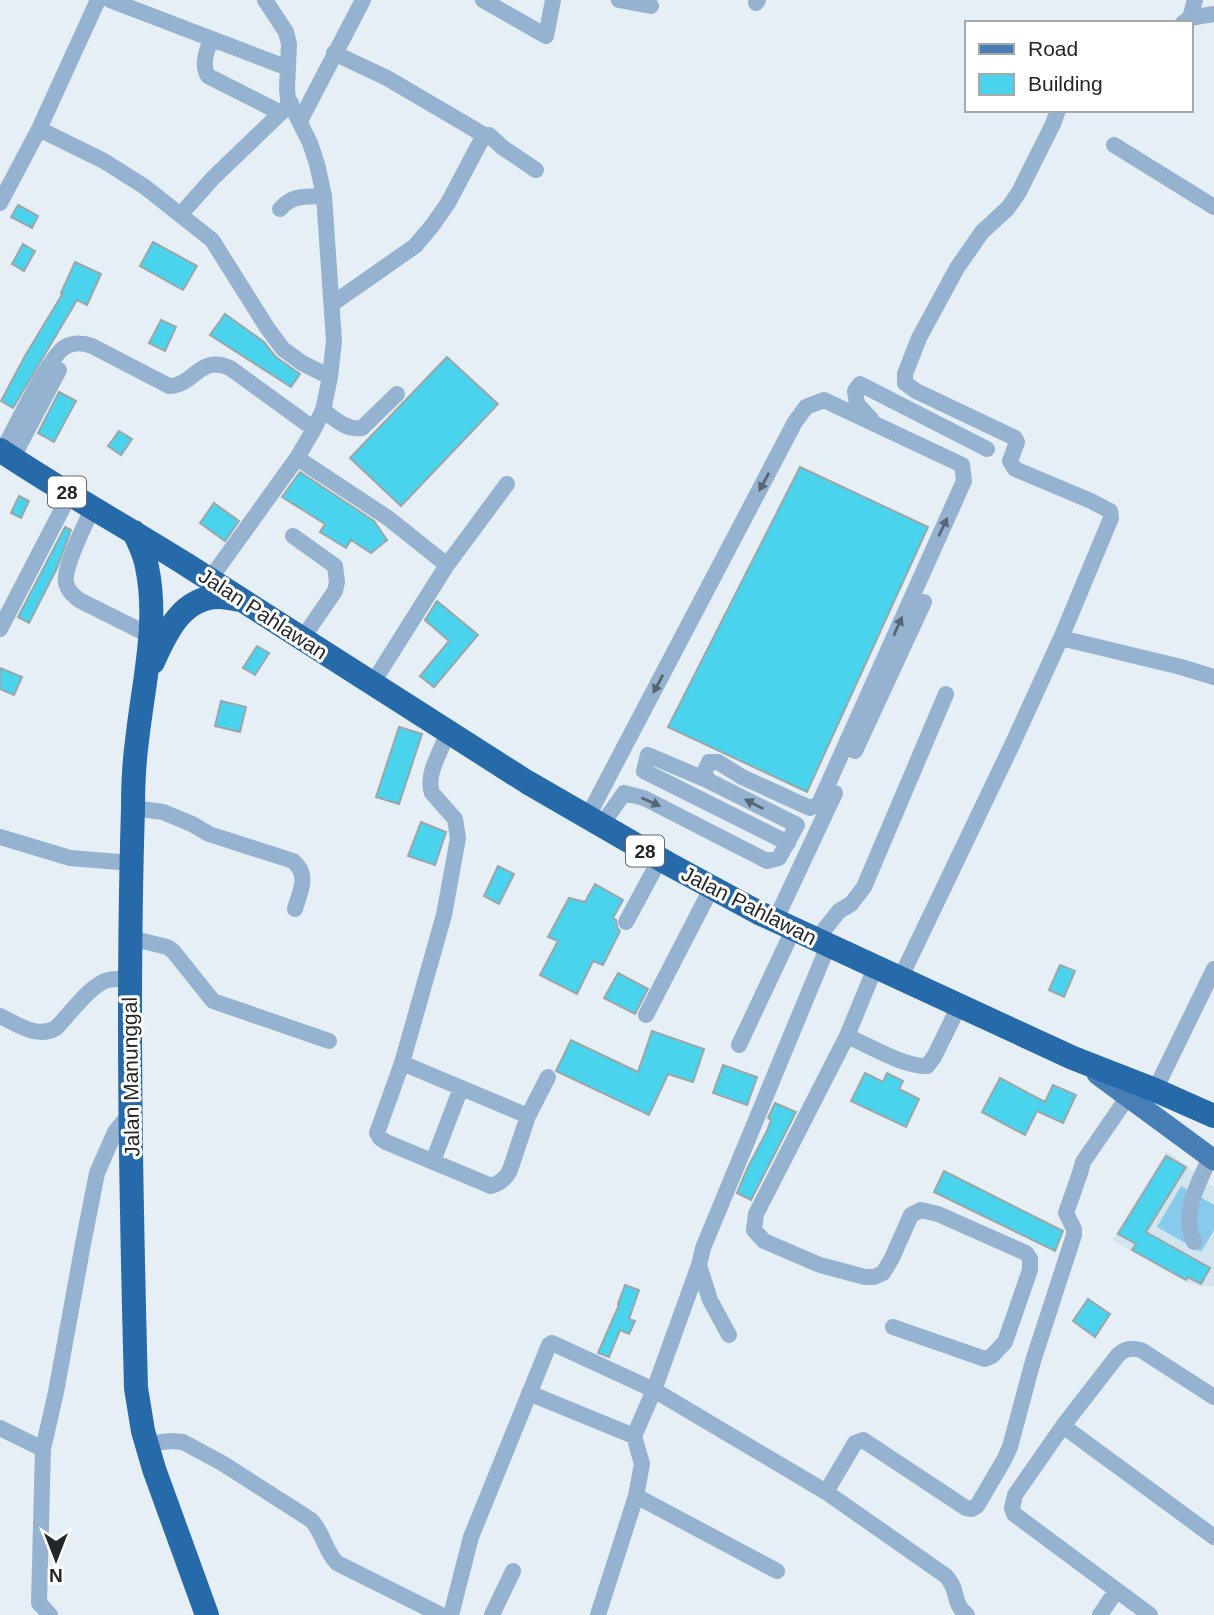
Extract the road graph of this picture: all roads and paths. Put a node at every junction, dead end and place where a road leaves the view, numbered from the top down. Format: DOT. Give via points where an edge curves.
graph roads {
  1 [pos="98,0"];
  2 [pos="110,0"];
  3 [pos="265,0"];
  4 [pos="363,0"];
  5 [pos="483,0"];
  6 [pos="553,0"];
  7 [pos="619,0"];
  8 [pos="1195,0"];
  9 [pos="651,6"];
  10 [pos="1214,14"];
  11 [pos="1187,20"];
  12 [pos="211,39"];
  13 [pos="334,52"];
  14 [pos="288,68"];
  15 [pos="286,108"];
  16 [pos="1057,112"];
  17 [pos="300,121"];
  18 [pos="39,129"];
  19 [pos="484,135"];
  20 [pos="1114,145"];
  21 [pos="536,170"];
  22 [pos="324,196"];
  23 [pos="0,203"];
  24 [pos="1214,208"];
  25 [pos="280,209"];
  26 [pos="181,214"];
  27 [pos="332,304"];
  28 [pos="330,377"];
  29 [pos="397,394"];
  30 [pos="323,411"];
  31 [pos="878,425"];
  32 [pos="314,429"];
  33 [pos="987,449"];
  34 [pos="5,454"];
  35 [pos="297,457"];
  36 [pos="507,484"];
  37 [pos="70,494"];
  38 [pos="92,509"];
  39 [pos="134,532"];
  40 [pos="293,536"];
  41 [pos="447,565"];
  42 [pos="210,579"];
  43 [pos="242,600"];
  44 [pos="924,602"];
  45 [pos="2,620"];
  46 [pos="149,635"];
  47 [pos="1061,638"];
  48 [pos="302,639"];
  49 [pos="1214,677"];
  50 [pos="146,682"];
  51 [pos="372,684"];
  52 [pos="946,694"];
  53 [pos="448,732"];
  54 [pos="709,781"];
  55 [pos="133,808"];
  56 [pos="817,812"];
  57 [pos="594,822"];
  58 [pos="0,837"];
  59 [pos="788,843"];
  60 [pos="660,859"];
  61 [pos="132,863"];
  62 [pos="712,887"];
  63 [pos="295,909"];
  64 [pos="626,922"];
  65 [pos="784,925"];
  66 [pos="131,938"];
  67 [pos="822,943"];
  68 [pos="875,968"];
  69 [pos="1214,969"];
  70 [pos="900,979"];
  71 [pos="131,980"];
  72 [pos="959,1006"];
  73 [pos="646,1015"];
  74 [pos="0,1016"];
  75 [pos="847,1036"];
  76 [pos="330,1041"];
  77 [pos="739,1045"];
  78 [pos="1073,1058"];
  79 [pos="402,1063"];
  80 [pos="548,1077"];
  81 [pos="461,1088"];
  82 [pos="1155,1090"];
  83 [pos="1129,1095"];
  84 [pos="131,1112"];
  85 [pos="528,1116"];
  86 [pos="1214,1116"];
  87 [pos="1212,1158"];
  88 [pos="433,1161"];
  89 [pos="1194,1242"];
  90 [pos="699,1265"];
  91 [pos="893,1327"];
  92 [pos="729,1335"];
  93 [pos="654,1390"];
  94 [pos="529,1392"];
  95 [pos="1214,1397"];
  96 [pos="1063,1426"];
  97 [pos="0,1428"];
  98 [pos="634,1436"];
  99 [pos="147,1444"];
  100 [pos="43,1449"];
  101 [pos="827,1492"];
  102 [pos="636,1496"];
  103 [pos="1214,1537"];
  104 [pos="513,1571"];
  105 [pos="777,1571"];
  106 [pos="1116,1591"];
  107 [pos="42,1611"];
  108 [pos="1104,1613"];
  109 [pos="207,1615"];
  110 [pos="441,1615"];
  111 [pos="451,1615"];
  112 [pos="492,1615"];
  113 [pos="598,1615"];
  114 [pos="967,1615"];
  115 [pos="1150,1615"];
  1 -- 18 [label="street"];
  2 -- 12 [label="street"];
  3 -- 14 [label="street" via="286,33"];
  4 -- 13 [label="street"];
  5 -- 6 [label="street" via="546,36"];
  7 -- 9 [label="street"];
  8 -- 11 [label="street"];
  10 -- 11 [label="street"];
  12 -- 14 [label="street"];
  12 -- 15 [label="street" via="204,63 208,76"];
  13 -- 17 [label="street"];
  13 -- 19 [label="street"];
  14 -- 15 [label="street"];
  15 -- 17 [label="street"];
  15 -- 26 [label="street"];
  16 -- 47 [label="street" via="1019,192 957,268 919,338 904,379 916,391 1015,438 1010,461 1015,469 1110,511 1110,522"];
  17 -- 22 [label="street"];
  18 -- 23 [label="street"];
  18 -- 26 [label="street" via="120,171"];
  19 -- 21 [label="street"];
  19 -- 27 [label="street" via="458,187 415,246"];
  20 -- 24 [label="street"];
  22 -- 25 [label="street" via="293,199"];
  22 -- 27 [label="street"];
  26 -- 28 [label="street" via="212,240 283,349"];
  27 -- 28 [label="street"];
  28 -- 30 [label="street"];
  29 -- 30 [label="street" via="362,428 345,426"];
  30 -- 32 [label="street"];
  31 -- 33 [label="street" via="857,404 855,391 860,384"];
  56 -- 31 [label="street, one-way" via="964,481 962,465"];
  31 -- 57 [label="street, one-way" via="824,400 806,407 795,422"];
  32 -- 34 [label="street" via="222,365 209,365 181,384 169,386 80,343 61,350 48,368"];
  32 -- 35 [label="street"];
  34 -- 37 [label="highway, 28"];
  35 -- 41 [label="street" via="388,518"];
  35 -- 42 [label="street"];
  36 -- 41 [label="street"];
  37 -- 38 [label="highway, 28"];
  37 -- 45 [label="street"];
  38 -- 39 [label="highway, 28"];
  38 -- 46 [label="street" via="67,568 66,585 79,600"];
  39 -- 42 [label="highway, Jalan Pahlawan / 28"];
  39 -- 46 [label="highway, Jalan Manunggal" via="149,578"];
  40 -- 48 [label="street" via="335,566 337,575 335,591"];
  41 -- 51 [label="street"];
  42 -- 43 [label="highway, Jalan Pahlawan / 28"];
  43 -- 48 [label="highway, Jalan Pahlawan / 28"];
  43 -- 50 [label="highway" via="217,597 186,608 165,636"];
  44 -- 56 [label="street"];
  46 -- 50 [label="highway, Jalan Manunggal"];
  47 -- 49 [label="street"];
  47 -- 70 [label="street"];
  48 -- 51 [label="highway, Jalan Pahlawan / 28"];
  50 -- 55 [label="highway, Jalan Manunggal" via="136,742"];
  51 -- 53 [label="highway, Jalan Pahlawan / 28"];
  52 -- 67 [label="street" via="864,887 839,911"];
  53 -- 57 [label="highway, Jalan Pahlawan / 28"];
  53 -- 79 [label="street" via="430,788 455,819 458,838 444,915"];
  54 -- 56 [label="street" via="705,769 709,762 718,762"];
  59 -- 54 [label="street, one-way" via="797,825"];
  54 -- 59 [label="street" via="648,755 645,771"];
  55 -- 61 [label="highway, Jalan Manunggal"];
  55 -- 63 [label="street" via="163,812 209,834 293,861 303,876"];
  56 -- 65 [label="street"];
  57 -- 59 [label="street, one-way" via="624,793 645,798 767,861 779,858"];
  57 -- 60 [label="highway, Jalan Pahlawan / 28"];
  58 -- 61 [label="street" via="70,858"];
  60 -- 62 [label="highway, Jalan Pahlawan / 28"];
  60 -- 64 [label="street"];
  61 -- 66 [label="highway, Jalan Manunggal"];
  62 -- 65 [label="highway, Jalan Pahlawan / 28"];
  62 -- 73 [label="street"];
  65 -- 67 [label="highway, Jalan Pahlawan / 28"];
  65 -- 77 [label="street"];
  66 -- 71 [label="highway, Jalan Manunggal"];
  66 -- 76 [label="street" via="173,951 213,1001"];
  67 -- 68 [label="highway, Jalan Pahlawan / 28"];
  67 -- 90 [label="street"];
  68 -- 70 [label="highway, Jalan Pahlawan / 28"];
  68 -- 75 [label="street"];
  69 -- 82 [label="street"];
  70 -- 72 [label="highway, Jalan Pahlawan / 28"];
  71 -- 74 [label="street" via="102,982 49,1032 32,1031"];
  71 -- 84 [label="highway, Jalan Manunggal"];
  72 -- 75 [label="street" via="927,1066"];
  72 -- 78 [label="highway, Jalan Pahlawan / 28"];
  75 -- 91 [label="street" via="756,1214 754,1230 764,1241 820,1265 874,1277 883,1273 892,1258 911,1215 921,1210 1026,1253 1030,1259 1005,1342 992,1356 985,1359"];
  78 -- 82 [label="highway, 28"];
  78 -- 83 [label="main road, Jalan Pahlawan"];
  79 -- 81 [label="street"];
  79 -- 88 [label="street" via="377,1133 386,1142"];
  80 -- 85 [label="street"];
  81 -- 85 [label="street"];
  81 -- 88 [label="street"];
  82 -- 86 [label="highway, 28"];
  83 -- 87 [label="main road, Jalan Pahlawan"];
  83 -- 101 [label="street" via="1083,1163 1066,1213 1074,1235 1010,1447 977,1506 966,1508 863,1440 855,1443"];
  84 -- 99 [label="highway, Jalan Manunggal" via="136,1388"];
  84 -- 100 [label="street" via="115,1132 97,1173"];
  85 -- 88 [label="street" via="510,1170 497,1184 491,1186"];
  87 -- 89 [label="street" via="1189,1209"];
  90 -- 92 [label="street" via="710,1300"];
  90 -- 93 [label="street"];
  93 -- 94 [label="street" via="552,1343"];
  93 -- 98 [label="street"];
  93 -- 101 [label="street"];
  94 -- 98 [label="street"];
  94 -- 111 [label="street" via="471,1537"];
  95 -- 96 [label="street" via="1141,1350 1124,1349"];
  96 -- 103 [label="street"];
  96 -- 106 [label="street" via="1015,1495 1012,1508"];
  97 -- 100 [label="street"];
  98 -- 102 [label="street" via="642,1464"];
  99 -- 109 [label="highway, Jalan Manunggal"];
  99 -- 110 [label="street" via="183,1442 222,1463 311,1520 337,1563"];
  100 -- 107 [label="street"];
  101 -- 114 [label="street" via="946,1576 955,1589 957,1605"];
  102 -- 105 [label="street"];
  102 -- 113 [label="street"];
  104 -- 112 [label="street"];
  106 -- 108 [label="street"];
  106 -- 115 [label="street"];
}
